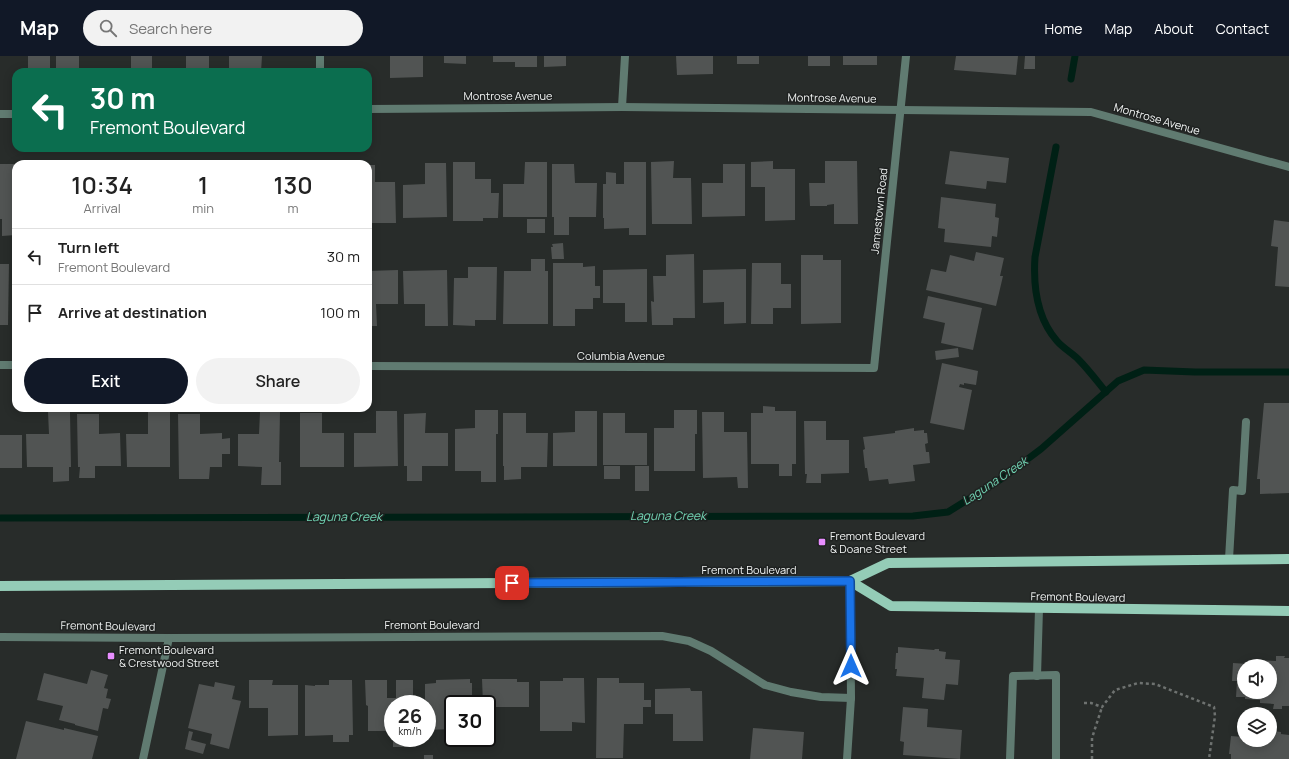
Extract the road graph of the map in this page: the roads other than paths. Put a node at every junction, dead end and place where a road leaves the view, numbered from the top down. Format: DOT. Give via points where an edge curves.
graph roads {
  1 [pos="320,56"];
  2 [pos="625,56"];
  3 [pos="906,56"];
  4 [pos="320,68"];
  5 [pos="622,107"];
  6 [pos="372,108"];
  7 [pos="901,110"];
  8 [pos="0,114"];
  9 [pos="12,114"];
  10 [pos="1289,168"];
  11 [pos="0,365"];
  12 [pos="12,365"];
  13 [pos="372,366"];
  14 [pos="874,368"];
  15 [pos="1246,422"];
  16 [pos="1289,559"];
  17 [pos="1229,560"];
  18 [pos="850,581"];
  19 [pos="0,586"];
  20 [pos="1039,609"];
  21 [pos="1289,611"];
  22 [pos="0,637"];
  23 [pos="169,638"];
  24 [pos="1037,676"];
  25 [pos="851,698"];
  26 [pos="142,759"];
  27 [pos="848,759"];
  28 [pos="1010,759"];
  29 [pos="1056,759"];
  1 -- 4 [label="street"];
  2 -- 5 [label="street"];
  3 -- 7 [label="street, Jamestown Road"];
  5 -- 6 [label="street, Montrose Avenue"];
  5 -- 7 [label="street, Montrose Avenue"];
  7 -- 10 [label="street, Montrose Avenue" via="1091,112"];
  7 -- 14 [label="street, Jamestown Road"];
  8 -- 9 [label="street"];
  11 -- 12 [label="street"];
  13 -- 14 [label="street, Columbia Avenue"];
  15 -- 17 [label="street" via="1242,491 1233,490"];
  16 -- 17 [label="main road, Fremont Boulevard"];
  17 -- 18 [label="main road, Fremont Boulevard" via="888,563"];
  18 -- 19 [label="main road, Fremont Boulevard"];
  18 -- 20 [label="main road, Fremont Boulevard" via="891,606"];
  18 -- 25 [label="street"];
  20 -- 21 [label="main road, Fremont Boulevard"];
  20 -- 24 [label="street"];
  22 -- 23 [label="street, Fremont Boulevard"];
  23 -- 25 [label="street, Fremont Boulevard" via="662,636 689,641 711,651 765,685 821,697"];
  23 -- 26 [label="street"];
  24 -- 28 [label="street" via="1013,676"];
  24 -- 29 [label="street" via="1056,676"];
  25 -- 27 [label="street"];
}
